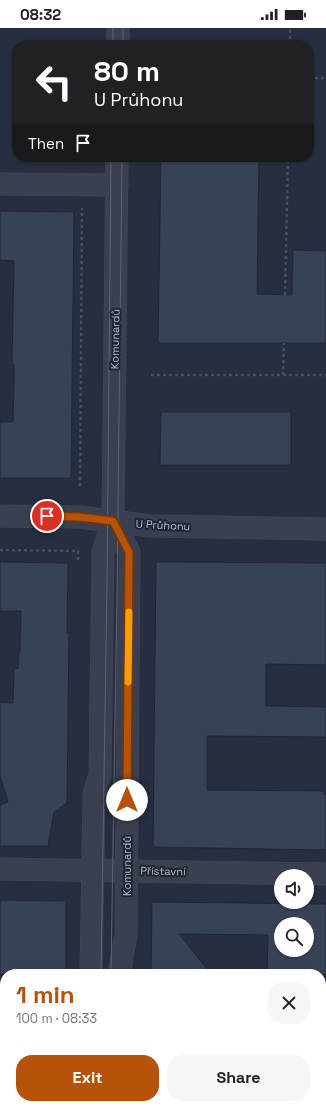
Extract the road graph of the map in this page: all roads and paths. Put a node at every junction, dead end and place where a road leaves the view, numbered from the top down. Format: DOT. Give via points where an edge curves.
graph roads {
  1 [pos="118,28"];
  2 [pos="290,28"];
  3 [pos="118,40"];
  4 [pos="290,40"];
  5 [pos="314,78"];
  6 [pos="326,78"];
  7 [pos="117,162"];
  8 [pos="288,162"];
  9 [pos="0,184"];
  10 [pos="117,185"];
  11 [pos="82,207"];
  12 [pos="285,295"];
  13 [pos="284,343"];
  14 [pos="151,374"];
  15 [pos="283,374"];
  16 [pos="326,375"];
  17 [pos="80,486"];
  18 [pos="0,516"];
  19 [pos="113,521"];
  20 [pos="326,528"];
  21 [pos="0,550"];
  22 [pos="78,567"];
  23 [pos="0,868"];
  24 [pos="92,869"];
  25 [pos="127,870"];
  26 [pos="326,874"];
  27 [pos="91,969"];
  28 [pos="120,969"];
  1 -- 3 [label="street"];
  2 -- 4 [label="path"];
  5 -- 6 [label="path"];
  7 -- 10 [label="street, Komunardů"];
  8 -- 12 [label="path"];
  9 -- 10 [label="street"];
  10 -- 19 [label="street, Komunardů"];
  11 -- 17 [label="path"];
  13 -- 15 [label="path"];
  14 -- 15 [label="path"];
  15 -- 16 [label="path"];
  18 -- 19 [label="street, U Průhonu" via="79,517"];
  19 -- 20 [label="street, U Průhonu" via="151,526"];
  19 -- 24 [label="street, Komunardů" via="103,552 100,775 94,794"];
  19 -- 25 [label="street, Komunardů" via="129,552"];
  21 -- 22 [label="path" via="78,551"];
  23 -- 24 [label="street, Přístavní"];
  24 -- 25 [label="street, Přístavní"];
  24 -- 27 [label="street, Komunardů"];
  25 -- 26 [label="street, Přístavní"];
  25 -- 28 [label="street, Komunardů" via="126,935"];
}
